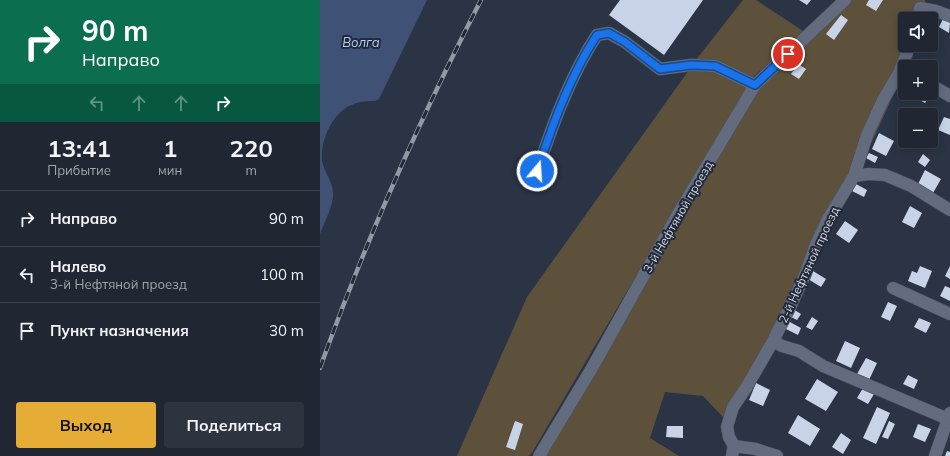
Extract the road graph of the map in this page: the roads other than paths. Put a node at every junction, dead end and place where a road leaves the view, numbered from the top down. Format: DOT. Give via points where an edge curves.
graph roads {
  1 [pos="845,0"];
  2 [pos="919,12"];
  3 [pos="950,16"];
  4 [pos="898,79"];
  5 [pos="755,85"];
  6 [pos="938,89"];
  7 [pos="950,96"];
  8 [pos="537,171"];
  9 [pos="854,176"];
  10 [pos="950,210"];
  11 [pos="893,288"];
  12 [pos="950,314"];
  13 [pos="773,341"];
  14 [pos="948,424"];
  15 [pos="733,451"];
  16 [pos="539,456"];
  17 [pos="777,456"];
  18 [pos="935,456"];
  1 -- 5 [label="street, 3-й Нефтяной проезд"];
  2 -- 3 [label="street" via="920,8"];
  4 -- 9 [label="street, 2-й Нефтяной проезд" via="883,100 867,135"];
  5 -- 8 [label="street" via="715,66 691,65 660,69 609,33 597,35 583,56 554,123"];
  5 -- 16 [label="street, 3-й Нефтяной проезд"];
  6 -- 7 [label="street"];
  9 -- 10 [label="street" via="885,175 911,186"];
  9 -- 13 [label="street, 2-й Нефтяной проезд" via="828,219 805,275"];
  11 -- 12 [label="street"];
  13 -- 14 [label="street" via="799,351 823,366"];
  13 -- 15 [label="street, 2-й Нефтяной проезд" via="733,407 727,427"];
  14 -- 18 [label="street"];
  15 -- 17 [label="street" via="756,449"];
}
